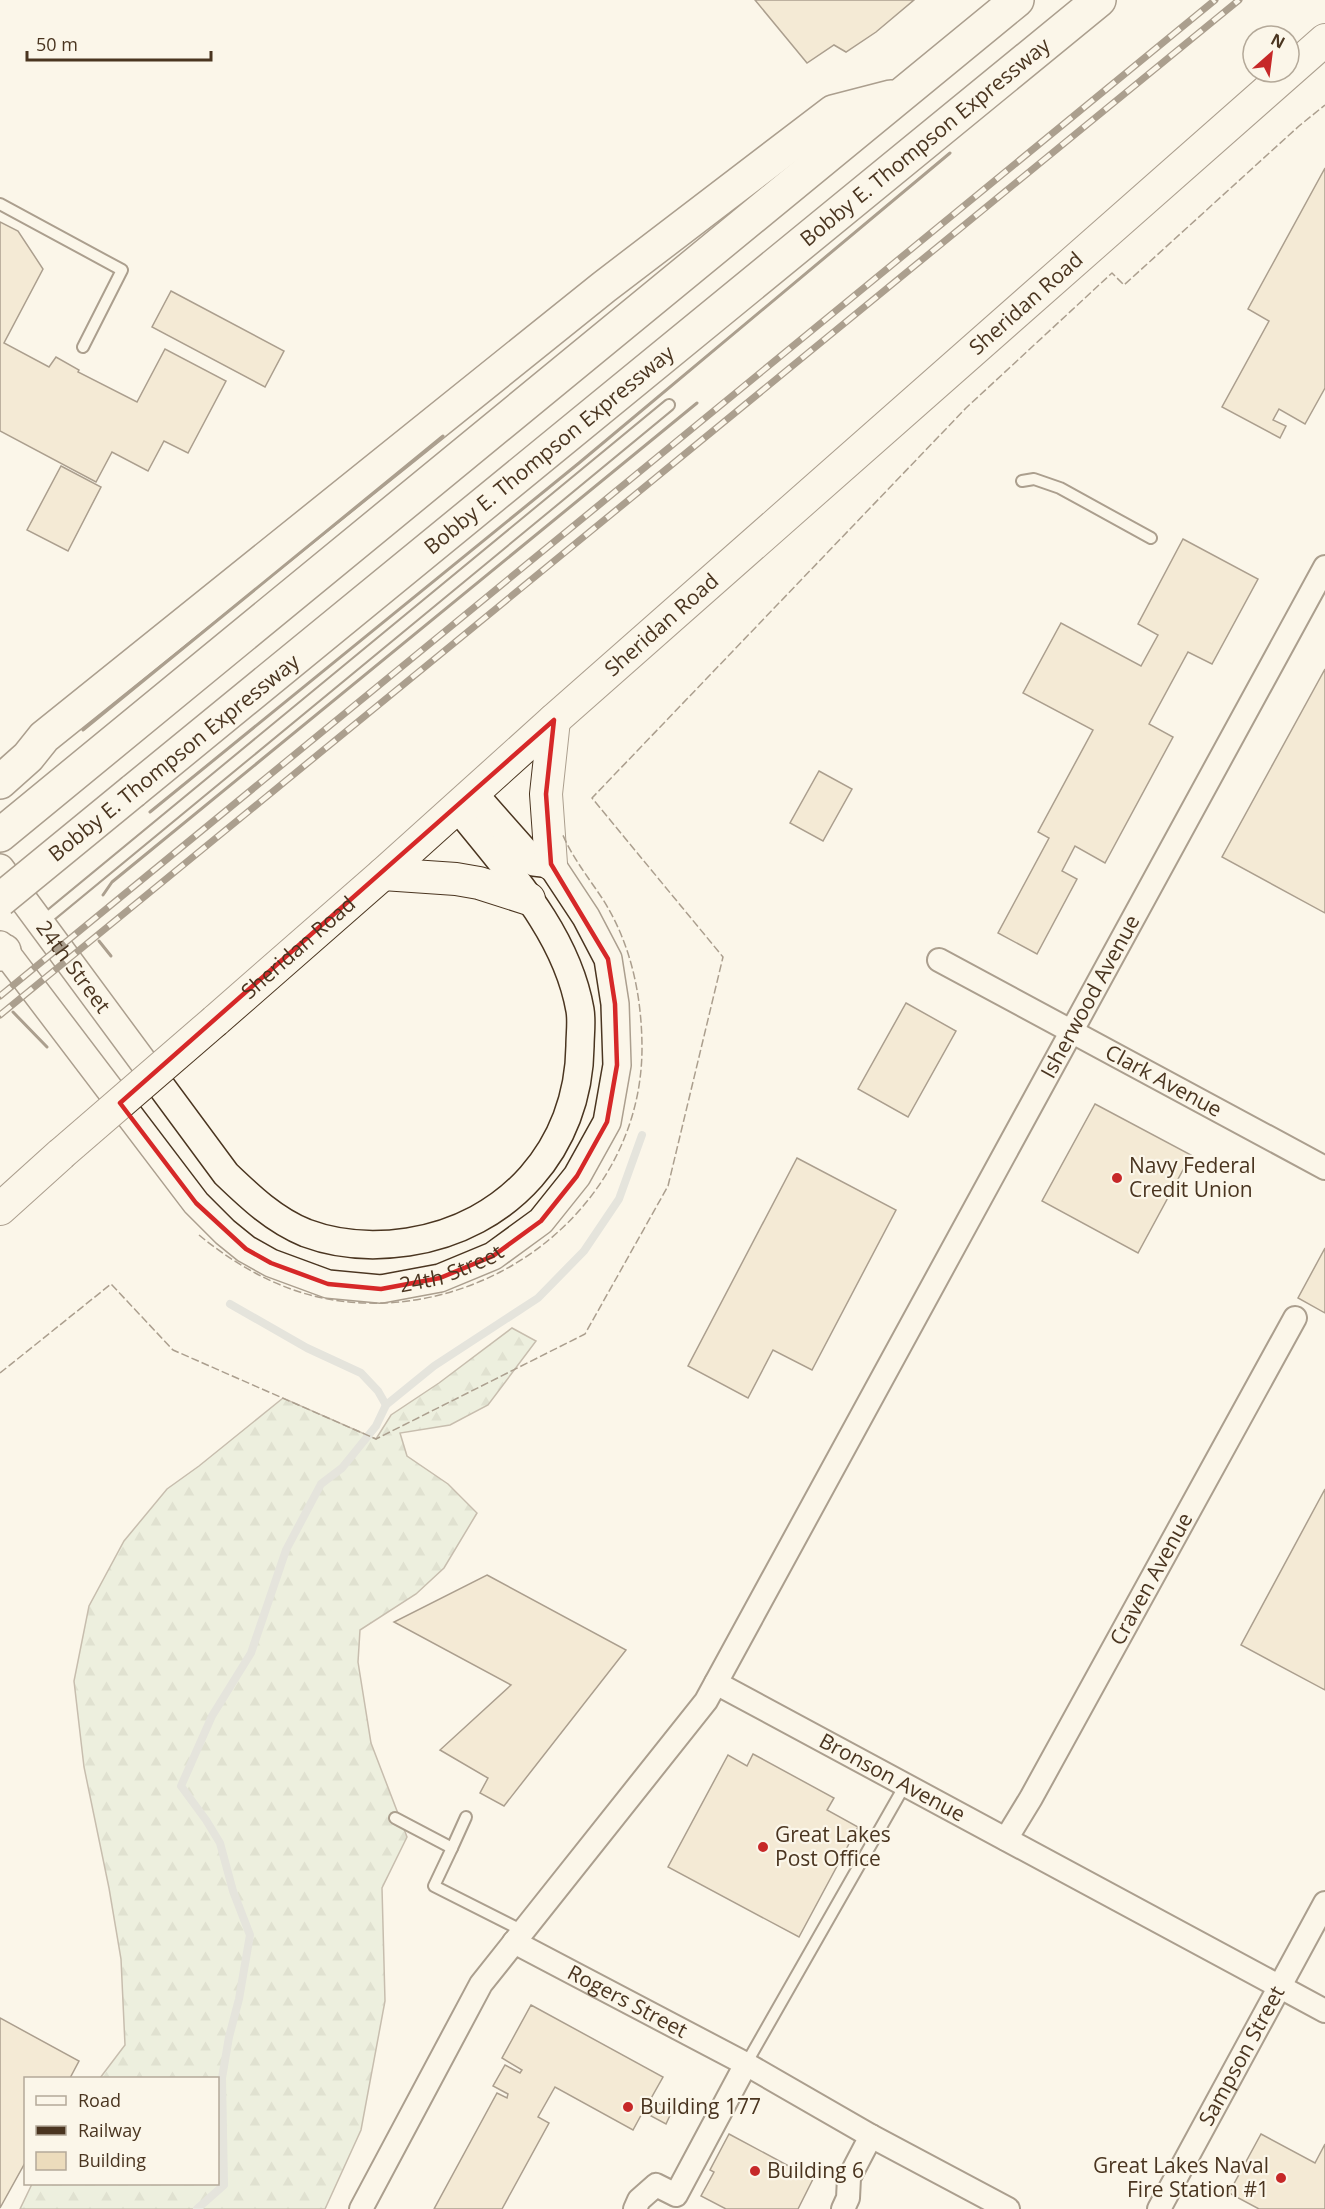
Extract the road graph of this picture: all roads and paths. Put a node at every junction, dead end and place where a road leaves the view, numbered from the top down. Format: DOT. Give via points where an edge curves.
graph roads {
  1 [pos="1017,0"];
  2 [pos="1099,0"];
  3 [pos="1325,40"];
  4 [pos="902,94"];
  5 [pos="0,204"];
  6 [pos="83,347"];
  7 [pos="669,405"];
  8 [pos="1022,481"];
  9 [pos="1151,538"];
  10 [pos="1325,567"];
  11 [pos="554,720"];
  12 [pos="44,737"];
  13 [pos="0,754"];
  14 [pos="0,782"];
  15 [pos="465,800"];
  16 [pos="0,835"];
  17 [pos="551,864"];
  18 [pos="0,868"];
  19 [pos="383,874"];
  20 [pos="530,899"];
  21 [pos="0,900"];
  22 [pos="41,923"];
  23 [pos="1,950"];
  24 [pos="939,960"];
  25 [pos="1071,1031"];
  26 [pos="1325,1168"];
  27 [pos="0,1209"];
  28 [pos="1295,1318"];
  29 [pos="716,1683"];
  30 [pos="905,1785"];
  31 [pos="466,1817"];
  32 [pos="395,1818"];
  33 [pos="1006,1839"];
  34 [pos="452,1848"];
  35 [pos="1325,1903"];
  36 [pos="519,1937"];
  37 [pos="1280,1987"];
  38 [pos="1325,2012"];
  39 [pos="746,2064"];
  40 [pos="871,2136"];
  41 [pos="361,2209"];
  42 [pos="635,2209"];
  43 [pos="843,2209"];
  44 [pos="1008,2209"];
  45 [pos="1159,2209"];
  1 -- 4 [label="highway"];
  2 -- 21 [label="highway, Bobby E. Thompson Expressway, bridge"];
  3 -- 11 [label="main road, Sheridan Road"];
  4 -- 12 [label="highway" via="833,112 595,294"];
  4 -- 16 [label="highway"];
  5 -- 6 [label="lane" via="122,270"];
  7 -- 22 [label="lane"];
  8 -- 9 [label="lane" via="1034,479 1060,488"];
  10 -- 25 [label="street, Isherwood Avenue"];
  11 -- 15 [label="main road, Sheridan Road"];
  11 -- 17 [label="main road" via="546,794"];
  12 -- 13 [label="highway"];
  12 -- 14 [label="highway"];
  15 -- 17 [label="street" via="534,862"];
  15 -- 19 [label="main road, Sheridan Road"];
  15 -- 20 [label="street, 24th Street"];
  17 -- 23 [label="street, 24th Street" via="608,959 615,1005 617,1065 607,1122 578,1176 541,1221 494,1256 440,1278 381,1289 328,1284 272,1263 225,1232 196,1203"];
  18 -- 22 [label="street, 24th Street"];
  19 -- 20 [label="main road" via="456,879"];
  19 -- 27 [label="main road, Sheridan Road, bridge"];
  20 -- 22 [label="street, 24th Street" via="552,932 580,1011 580,1062 574,1099 562,1131 535,1173 493,1210 449,1233 392,1244 364,1245 306,1233 252,1200 226,1174"];
  24 -- 25 [label="street, Clark Avenue"];
  25 -- 26 [label="street, Clark Avenue"];
  25 -- 29 [label="street, Isherwood Avenue"];
  28 -- 33 [label="street, Craven Avenue"];
  29 -- 30 [label="street, Bronson Avenue"];
  29 -- 36 [label="street" via="706,1701"];
  30 -- 33 [label="street, Bronson Avenue"];
  30 -- 39 [label="lane"];
  31 -- 34 [label="lane"];
  32 -- 34 [label="lane"];
  33 -- 37 [label="street, Bronson Avenue"];
  34 -- 36 [label="lane" via="434,1886"];
  35 -- 37 [label="street, Sampson Street"];
  36 -- 39 [label="street, Rogers Street"];
  36 -- 41 [label="street" via="481,1984"];
  37 -- 38 [label="street, Bronson Avenue"];
  37 -- 45 [label="street, Sampson Street"];
  39 -- 40 [label="street, Rogers Street"];
  39 -- 42 [label="street" via="676,2195 656,2185"];
  40 -- 43 [label="street" via="849,2178"];
  40 -- 44 [label="street, Rogers Street"];
}
